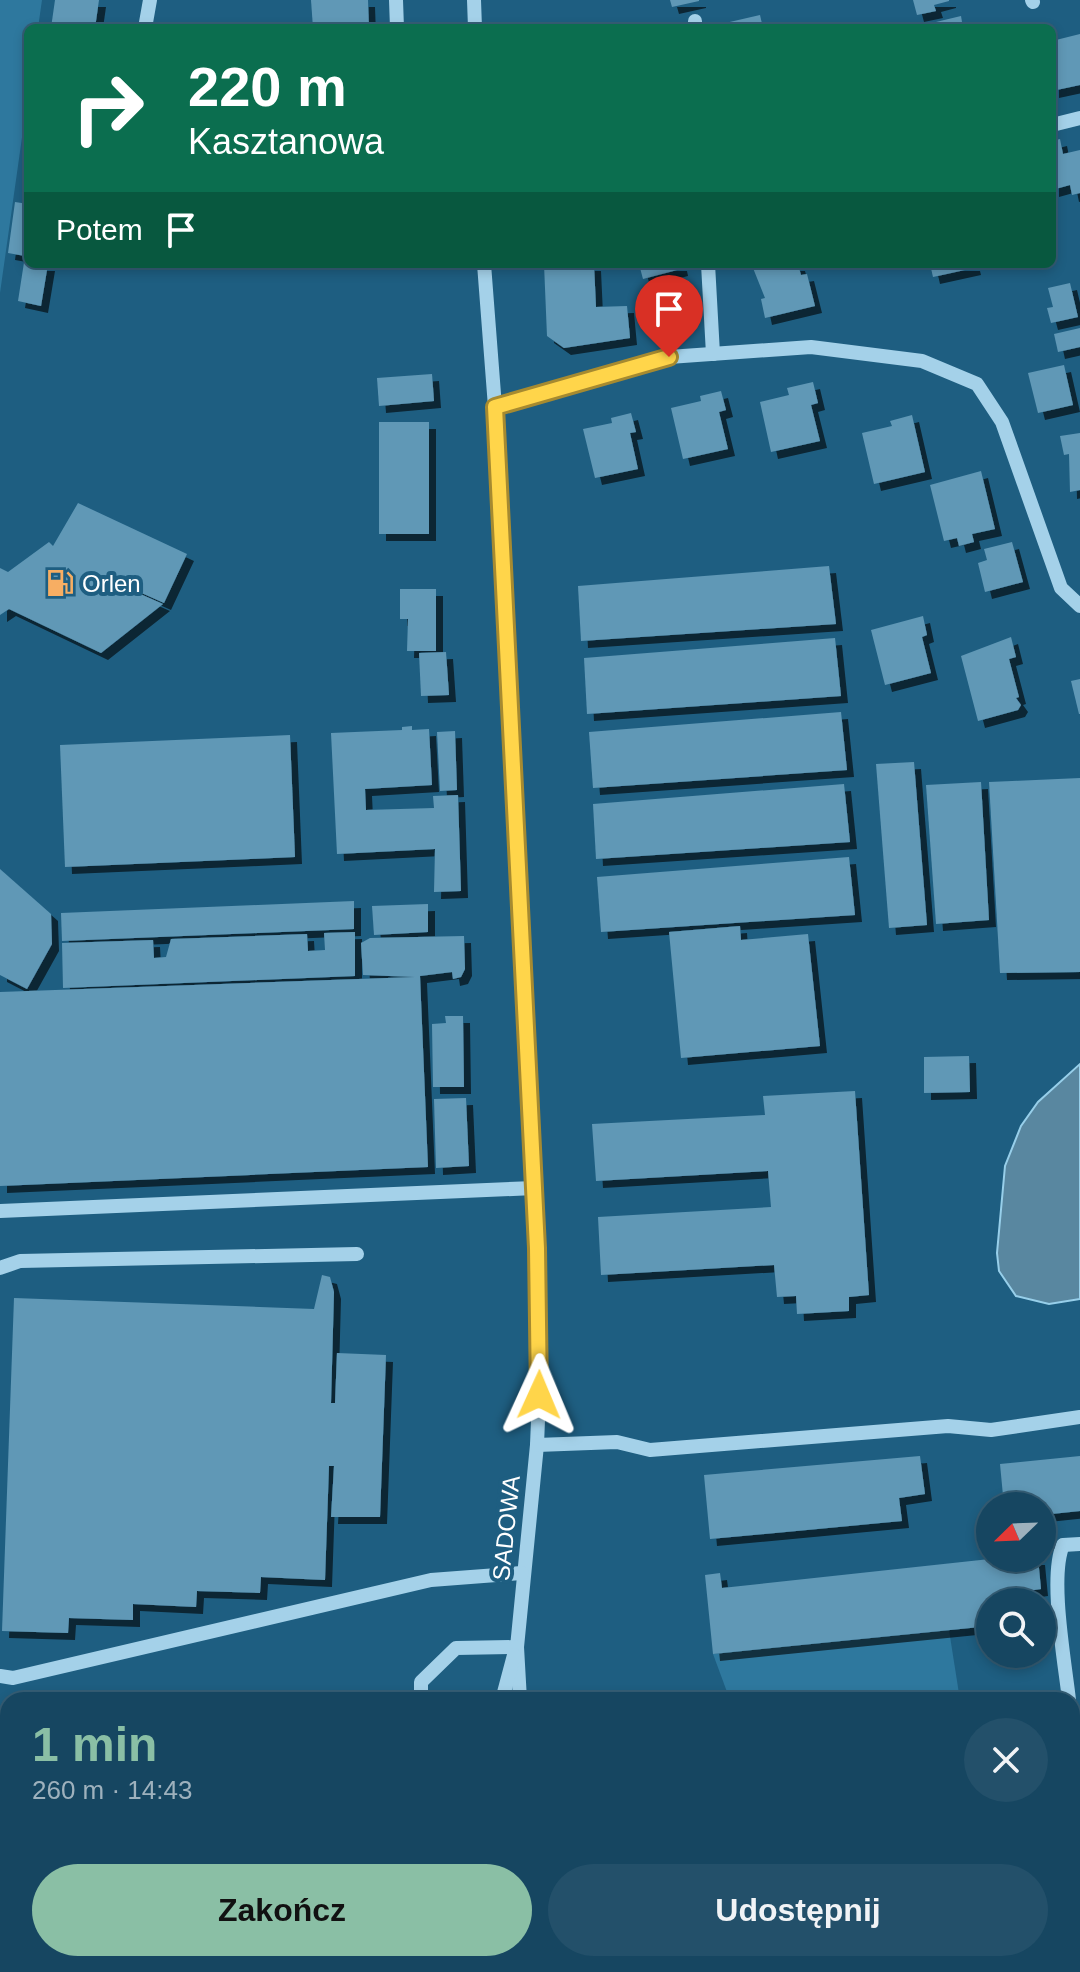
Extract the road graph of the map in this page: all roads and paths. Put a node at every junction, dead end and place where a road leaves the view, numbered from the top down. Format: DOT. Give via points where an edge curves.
graph roads {
  1 [pos="150,0"];
  2 [pos="396,0"];
  3 [pos="474,0"];
  4 [pos="146,24"];
  5 [pos="397,24"];
  6 [pos="475,24"];
  7 [pos="1080,118"];
  8 [pos="1056,124"];
  9 [pos="484,268"];
  10 [pos="708,268"];
  11 [pos="713,354"];
  12 [pos="495,407"];
  13 [pos="1080,606"];
  14 [pos="534,1188"];
  15 [pos="0,1211"];
  16 [pos="357,1254"];
  17 [pos="0,1268"];
  18 [pos="1080,1417"];
  19 [pos="537,1445"];
  20 [pos="1080,1544"];
  21 [pos="522,1573"];
  22 [pos="517,1647"];
  23 [pos="0,1676"];
  24 [pos="421,1692"];
  25 [pos="504,1692"];
  26 [pos="520,1692"];
  27 [pos="1068,1692"];
  1 -- 4 [label="street"];
  2 -- 5 [label="street"];
  3 -- 6 [label="street"];
  7 -- 8 [label="street"];
  9 -- 12 [label="street, SADOWA"];
  10 -- 11 [label="street"];
  11 -- 12 [label="street" via="669,357"];
  11 -- 13 [label="street" via="811,347 922,361 977,384 1002,422 1061,588"];
  12 -- 14 [label="street, SADOWA"];
  14 -- 15 [label="street"];
  14 -- 19 [label="street, SADOWA"];
  16 -- 17 [label="street" via="20,1261"];
  18 -- 19 [label="street" via="991,1430 948,1426 650,1450 617,1442"];
  19 -- 21 [label="street, SADOWA"];
  20 -- 27 [label="street" via="1063,1545 1059,1555"];
  21 -- 22 [label="street, SADOWA"];
  21 -- 23 [label="street" via="431,1580 13,1678"];
  22 -- 24 [label="street" via="456,1648 421,1682"];
  22 -- 25 [label="street, SADOWA"];
  22 -- 26 [label="street, SADOWA"];
}
